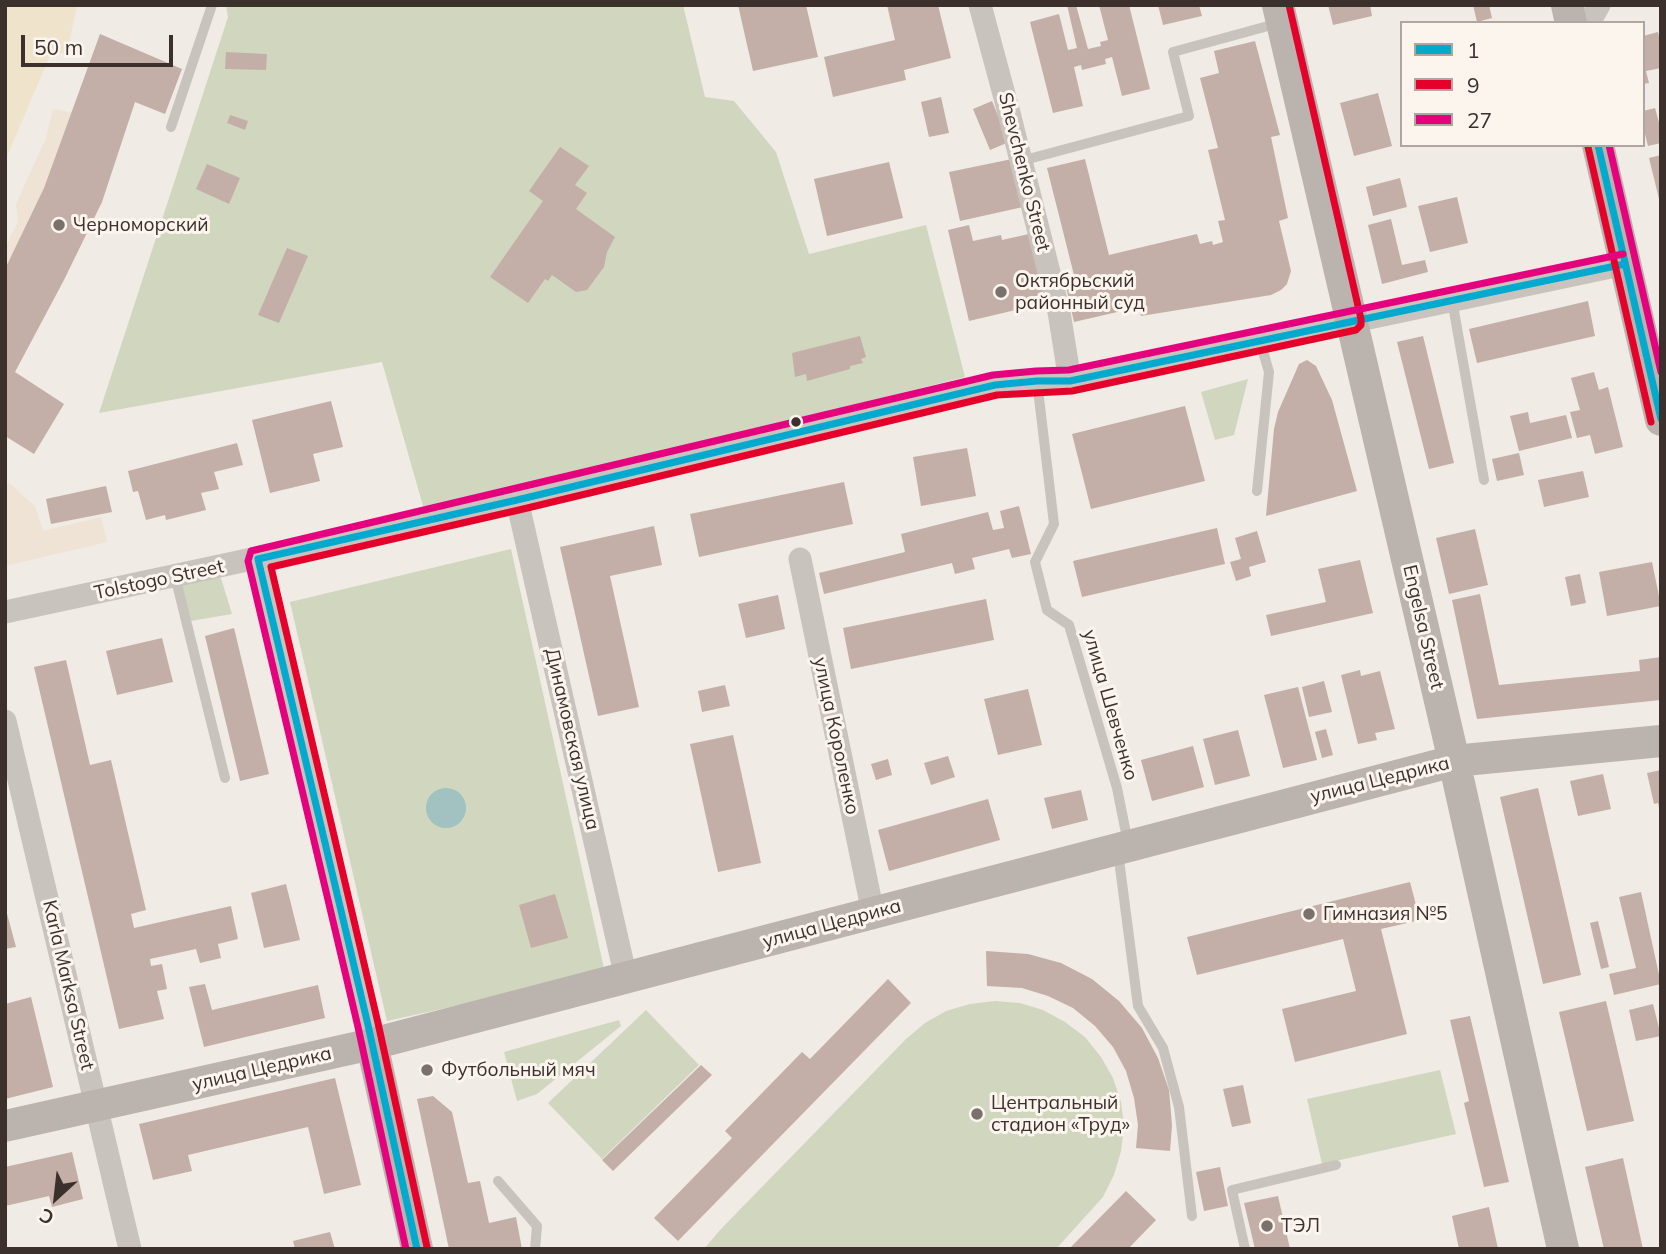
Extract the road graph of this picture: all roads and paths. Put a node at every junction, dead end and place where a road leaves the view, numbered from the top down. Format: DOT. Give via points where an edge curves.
graph roads {
  1 [pos="212,5"];
  2 [pos="980,5"];
  3 [pos="1599,5"];
  4 [pos="1280,14"];
  5 [pos="1590,21"];
  6 [pos="171,127"];
  7 [pos="1598,147"];
  8 [pos="1021,161"];
  9 [pos="1625,264"];
  10 [pos="1452,300"];
  11 [pos="1351,321"];
  12 [pos="1260,341"];
  13 [pos="1037,381"];
  14 [pos="1070,381"];
  15 [pos="1661,420"];
  16 [pos="1484,480"];
  17 [pos="1257,491"];
  18 [pos="517,500"];
  19 [pos="258,559"];
  20 [pos="800,559"];
  21 [pos="175,576"];
  22 [pos="5,612"];
  23 [pos="5,721"];
  24 [pos="1661,741"];
  25 [pos="1454,761"];
  26 [pos="225,778"];
  27 [pos="1123,848"];
  28 [pos="873,913"];
  29 [pos="626,978"];
  30 [pos="372,1044"];
  31 [pos="97,1106"];
  32 [pos="5,1126"];
  33 [pos="1336,1165"];
  34 [pos="498,1181"];
  35 [pos="1192,1216"];
  36 [pos="130,1249"];
  37 [pos="416,1249"];
  38 [pos="536,1249"];
  39 [pos="1245,1249"];
  40 [pos="1563,1249"];
  1 -- 6 [label="lane"];
  2 -- 8 [label="street, Shevchenko Street"];
  3 -- 5 [label="street"];
  4 -- 8 [label="lane" via="1173,52 1189,116"];
  4 -- 11 [label="street, Engelsa Street"];
  7 -- 9 [label="street"];
  8 -- 14 [label="street, Shevchenko Street" via="1059,312"];
  9 -- 10 [label="street, Tolstogo Street"];
  9 -- 15 [label="street"];
  10 -- 11 [label="street, Tolstogo Street"];
  10 -- 16 [label="lane"];
  11 -- 12 [label="street, Tolstogo Street"];
  11 -- 25 [label="street, Engelsa Street"];
  12 -- 14 [label="street, Tolstogo Street"];
  12 -- 17 [label="lane" via="1269,372"];
  13 -- 14 [label="street, Tolstogo Street"];
  13 -- 18 [label="street, Tolstogo Street" via="995,384"];
  13 -- 27 [label="lane, улица Шевченко" via="1054,524 1035,562 1047,610 1069,625 1117,788"];
  18 -- 19 [label="street, Tolstogo Street"];
  18 -- 29 [label="street, Динамовская улица"];
  19 -- 21 [label="street, Tolstogo Street"];
  19 -- 30 [label="street"];
  20 -- 28 [label="street, улица Короленко"];
  21 -- 22 [label="street, Tolstogo Street"];
  21 -- 26 [label="lane"];
  23 -- 31 [label="street, Karla Marksa Street"];
  24 -- 25 [label="street, улица Цедрика"];
  25 -- 27 [label="street, улица Цедрика"];
  25 -- 40 [label="street, Engelsa Street"];
  27 -- 28 [label="street, улица Цедрика"];
  27 -- 35 [label="lane, улица Шевченко" via="1138,1006 1163,1048 1179,1107"];
  28 -- 29 [label="street, улица Цедрика"];
  29 -- 30 [label="street, улица Цедрика"];
  30 -- 31 [label="street, улица Цедрика"];
  30 -- 37 [label="street"];
  31 -- 32 [label="street, улица Цедрика"];
  31 -- 36 [label="street, Karla Marksa Street"];
  33 -- 39 [label="lane" via="1232,1190"];
  34 -- 38 [label="lane" via="537,1226"];
}
